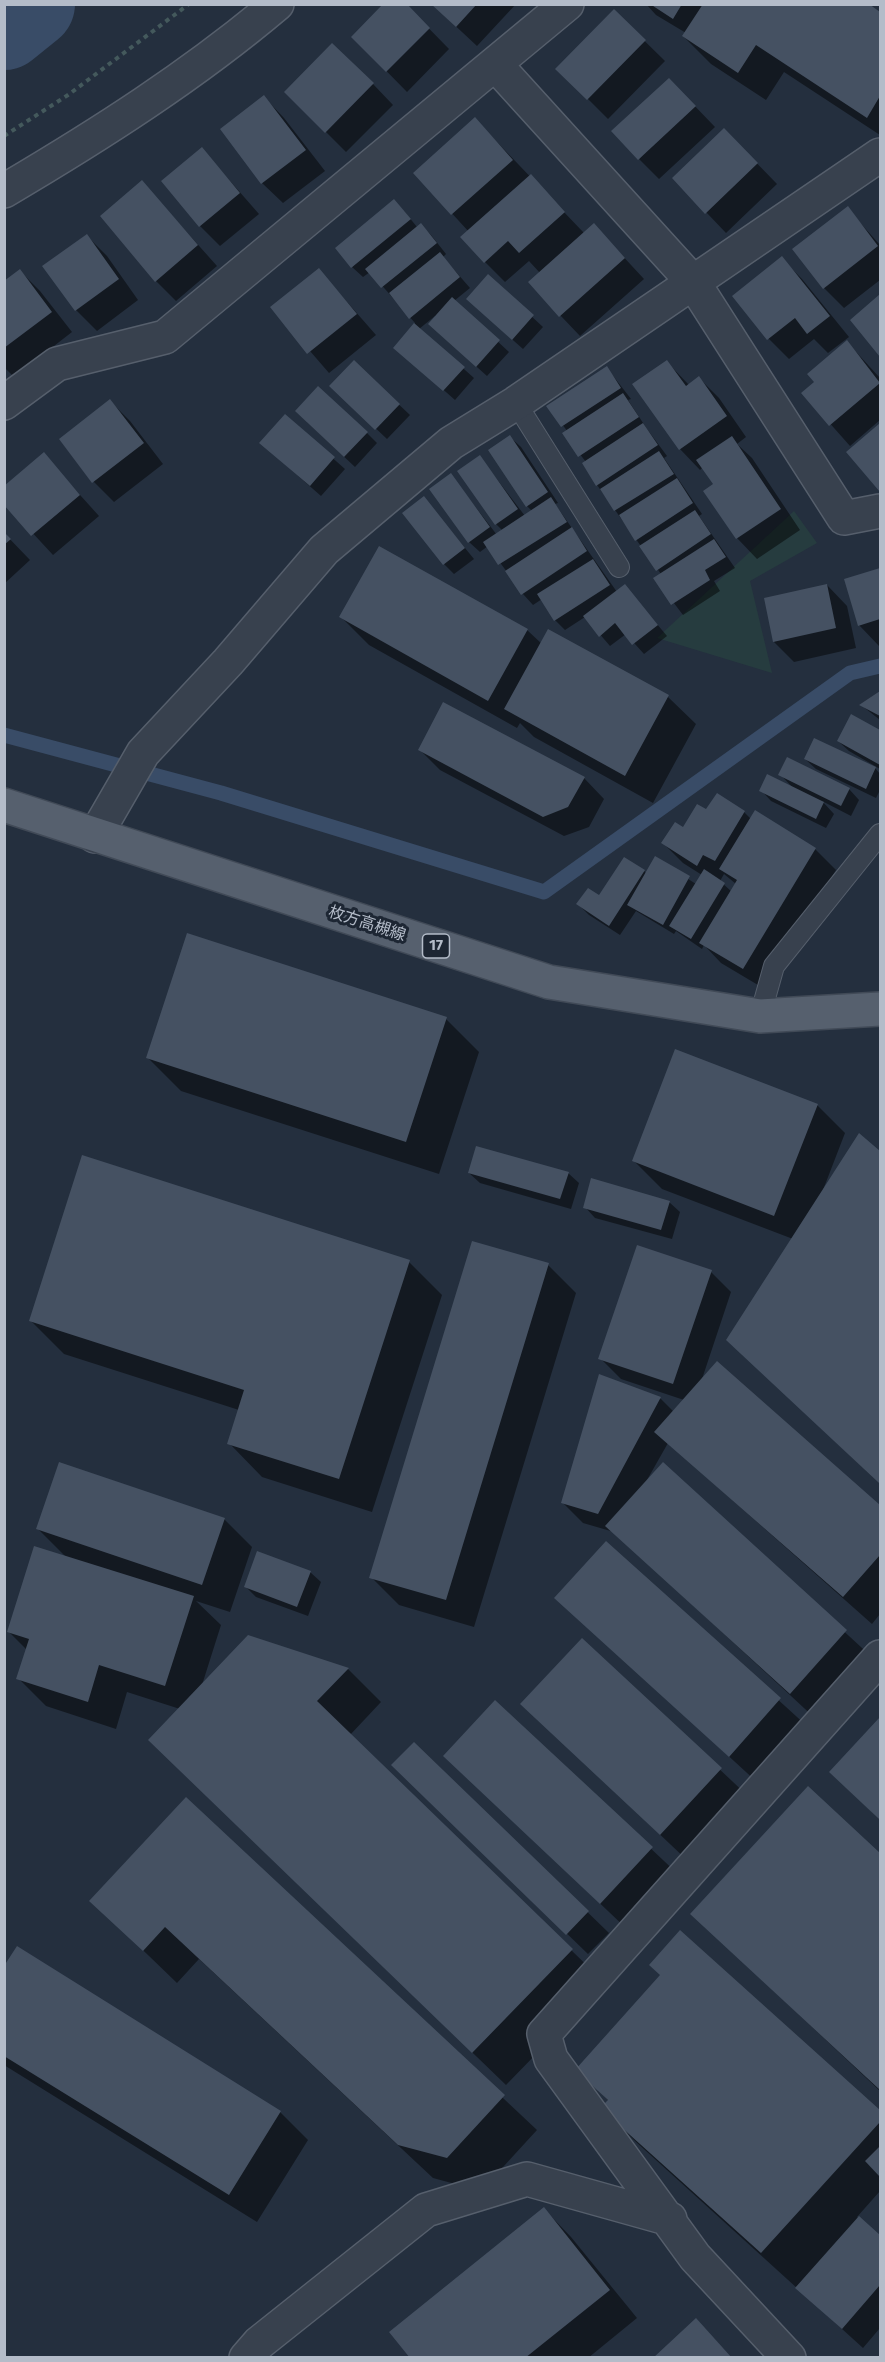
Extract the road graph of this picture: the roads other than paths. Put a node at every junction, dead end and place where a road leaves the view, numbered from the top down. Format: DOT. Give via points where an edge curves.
graph roads {
  1 [pos="277,4"];
  2 [pos="567,4"];
  3 [pos="495,64"];
  4 [pos="880,155"];
  5 [pos="4,191"];
  6 [pos="693,282"];
  7 [pos="4,403"];
  8 [pos="516,403"];
  9 [pos="880,511"];
  10 [pos="619,567"];
  11 [pos="4,805"];
  12 [pos="880,834"];
  13 [pos="95,836"];
  14 [pos="880,1009"];
  15 [pos="760,1016"];
  16 [pos="880,1658"];
  17 [pos="670,2219"];
  18 [pos="246,2358"];
  19 [pos="789,2358"];
  1 -- 5 [label="street" via="225,48 56,161"];
  2 -- 3 [label="street"];
  3 -- 6 [label="street"];
  3 -- 7 [label="street" via="165,337 57,364"];
  4 -- 6 [label="street"];
  6 -- 8 [label="street"];
  6 -- 9 [label="street" via="844,518"];
  8 -- 10 [label="lane"];
  8 -- 13 [label="street" via="451,443 324,550 143,753"];
  11 -- 13 [label="main road, 枚方高槻線 / 17"];
  12 -- 15 [label="lane" via="774,966"];
  13 -- 15 [label="main road, 枚方高槻線 / 17" via="549,982"];
  14 -- 15 [label="main road, 枚方高槻線 / 17"];
  16 -- 17 [label="street" via="544,2034 551,2059"];
  17 -- 18 [label="street" via="527,2179 426,2210 268,2336"];
  17 -- 19 [label="street" via="695,2257"];
}
